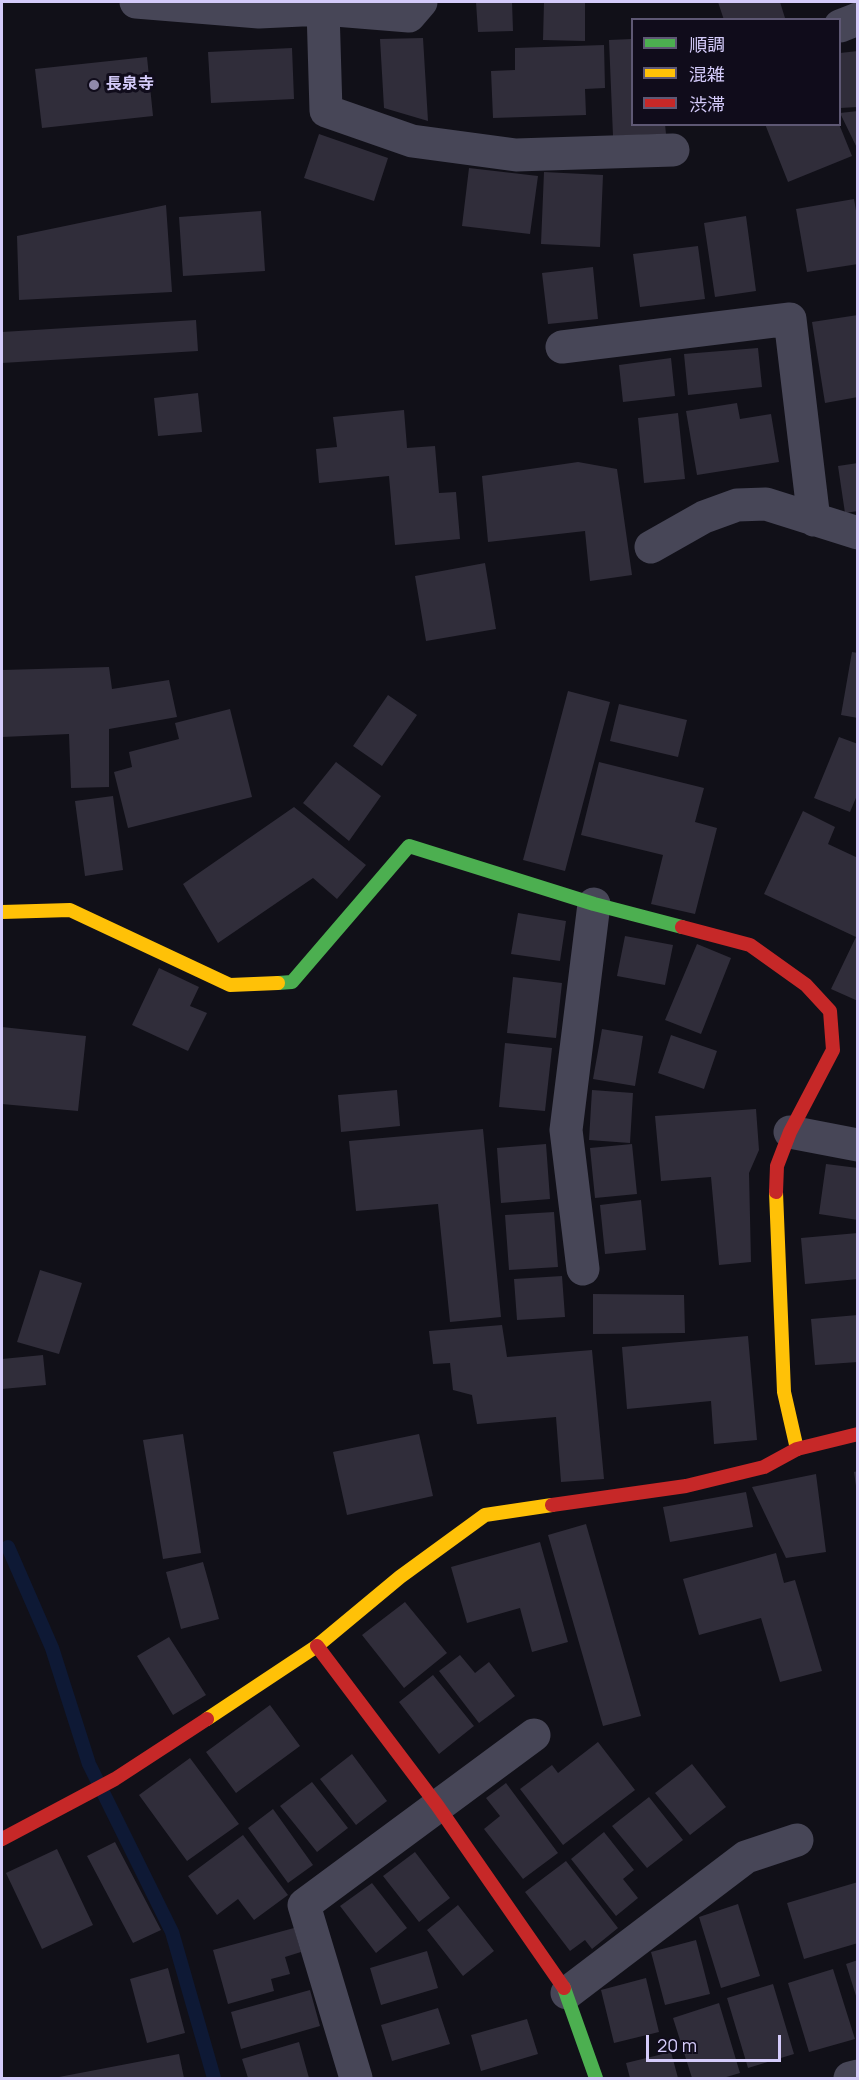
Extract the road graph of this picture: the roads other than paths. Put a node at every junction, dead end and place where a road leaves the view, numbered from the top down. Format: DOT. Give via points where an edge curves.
graph roads {
  1 [pos="136,2"];
  2 [pos="421,2"];
  3 [pos="259,7"];
  4 [pos="323,9"];
  5 [pos="858,19"];
  6 [pos="841,26"];
  7 [pos="672,150"];
  8 [pos="562,347"];
  9 [pos="814,520"];
  10 [pos="858,533"];
  11 [pos="651,546"];
  12 [pos="594,904"];
  13 [pos="2,912"];
  14 [pos="790,1132"];
  15 [pos="858,1145"];
  16 [pos="583,1269"];
  17 [pos="858,1434"];
  18 [pos="797,1449"];
  19 [pos="317,1646"];
  20 [pos="534,1735"];
  21 [pos="437,1805"];
  22 [pos="2,1839"];
  23 [pos="797,1840"];
  24 [pos="567,1993"];
  25 [pos="858,2076"];
  26 [pos="356,2079"];
  27 [pos="596,2079"];
  28 [pos="850,2079"];
  1 -- 3 [label="street"];
  2 -- 4 [label="street" via="409,16"];
  3 -- 4 [label="street"];
  4 -- 7 [label="street" via="326,111 412,141 516,154"];
  5 -- 6 [label="street"];
  8 -- 9 [label="street" via="790,319"];
  9 -- 10 [label="street"];
  9 -- 11 [label="street" via="766,504 736,505 704,517"];
  12 -- 13 [label="street" via="409,846 292,982 230,985 70,910"];
  12 -- 14 [label="street" via="750,945 806,986 830,1011 833,1050"];
  12 -- 16 [label="street" via="566,1130"];
  14 -- 15 [label="street"];
  14 -- 18 [label="street" via="777,1166 776,1207 784,1392"];
  17 -- 18 [label="street"];
  18 -- 19 [label="street" via="764,1467 686,1486 485,1515 400,1577"];
  19 -- 21 [label="street"];
  19 -- 22 [label="street" via="115,1779"];
  20 -- 21 [label="street"];
  21 -- 24 [label="street"];
  21 -- 26 [label="street" via="304,1905"];
  23 -- 24 [label="street" via="746,1857"];
  24 -- 27 [label="street"];
  25 -- 28 [label="street"];
}
